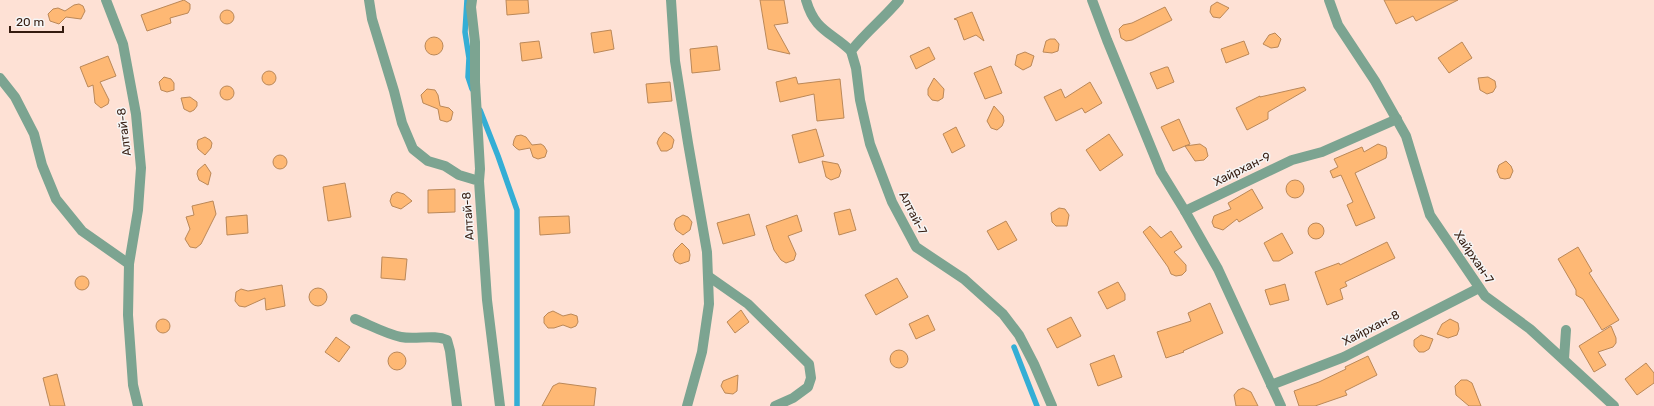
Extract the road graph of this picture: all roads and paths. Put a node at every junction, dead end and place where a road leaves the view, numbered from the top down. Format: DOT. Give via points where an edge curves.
graph roads {
  1 [pos="106,0"];
  2 [pos="369,0"];
  3 [pos="472,0"];
  4 [pos="671,0"];
  5 [pos="806,0"];
  6 [pos="899,0"];
  7 [pos="1092,0"];
  8 [pos="1329,0"];
  9 [pos="851,51"];
  10 [pos="0,78"];
  11 [pos="1397,120"];
  12 [pos="479,182"];
  13 [pos="1185,211"];
  14 [pos="129,264"];
  15 [pos="708,276"];
  16 [pos="1479,288"];
  17 [pos="355,319"];
  18 [pos="1566,330"];
  19 [pos="1564,359"];
  20 [pos="1271,385"];
  21 [pos="138,406"];
  22 [pos="457,406"];
  23 [pos="500,406"];
  24 [pos="687,406"];
  25 [pos="775,406"];
  26 [pos="1052,406"];
  27 [pos="1281,406"];
  28 [pos="1614,406"];
  1 -- 14 [label="street, Алтай-8" via="123,44 136,114 141,168 138,210"];
  2 -- 12 [label="street, Алтай-8" via="402,124 413,150 428,161"];
  3 -- 12 [label="street"];
  4 -- 15 [label="street" via="675,61 707,252"];
  5 -- 9 [label="street" via="817,25"];
  6 -- 9 [label="street"];
  7 -- 13 [label="street" via="1161,172"];
  8 -- 11 [label="street" via="1338,25"];
  9 -- 26 [label="street, Алтай-7" via="870,144 892,202 916,247 964,279 1004,314 1019,335"];
  10 -- 14 [label="street" via="15,97 34,134 42,165 56,199 82,231"];
  11 -- 13 [label="street, Хайрхан-9" via="1322,152 1292,160"];
  11 -- 16 [label="street, Хайрхан-7" via="1406,136 1430,215"];
  12 -- 23 [label="street, Алтай-8" via="486,300"];
  13 -- 20 [label="street" via="1218,269"];
  14 -- 21 [label="street, Алтай-8" via="128,315 133,385"];
  15 -- 24 [label="street" via="709,304 702,352"];
  15 -- 25 [label="street" via="748,304 808,364 811,378 808,387 793,398"];
  16 -- 19 [label="street, Хайрхан-7" via="1484,296 1530,329"];
  16 -- 20 [label="street, Хайрхан-8" via="1344,357"];
  17 -- 22 [label="street" via="401,337 440,337 447,340"];
  18 -- 19 [label="street"];
  19 -- 28 [label="street, Хайрхан-7"];
  20 -- 27 [label="street"];
}
